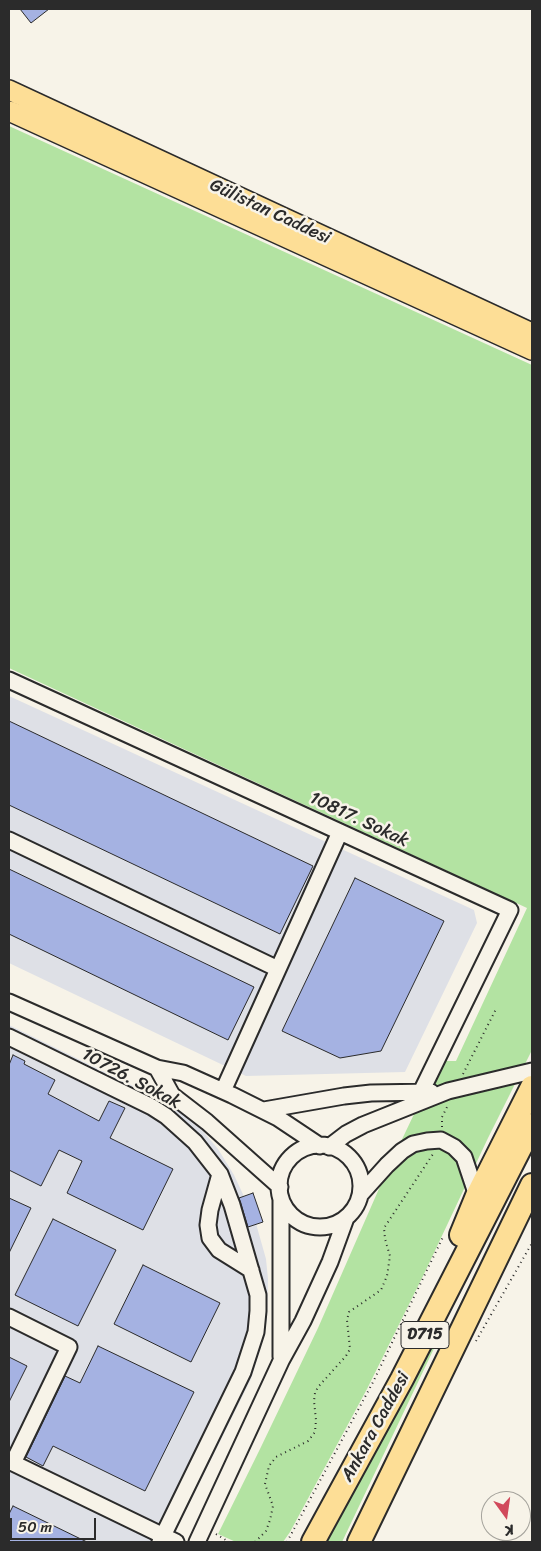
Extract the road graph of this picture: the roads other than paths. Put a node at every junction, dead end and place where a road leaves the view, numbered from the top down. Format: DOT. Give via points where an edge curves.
graph roads {
  1 [pos="9,90"];
  2 [pos="9,111"];
  3 [pos="532,333"];
  4 [pos="532,350"];
  5 [pos="9,680"];
  6 [pos="340,832"];
  7 [pos="9,840"];
  8 [pos="278,970"];
  9 [pos="9,1002"];
  10 [pos="9,1037"];
  11 [pos="157,1068"];
  12 [pos="532,1071"];
  13 [pos="532,1087"];
  14 [pos="452,1090"];
  15 [pos="223,1091"];
  16 [pos="421,1092"];
  17 [pos="264,1110"];
  18 [pos="532,1125"];
  19 [pos="325,1146"];
  20 [pos="220,1174"];
  21 [pos="532,1185"];
  22 [pos="280,1191"];
  23 [pos="360,1195"];
  24 [pos="477,1196"];
  25 [pos="532,1214"];
  26 [pos="346,1218"];
  27 [pos="251,1270"];
  28 [pos="9,1317"];
  29 [pos="281,1361"];
  30 [pos="402,1379"];
  31 [pos="407,1446"];
  32 [pos="11,1468"];
  33 [pos="167,1540"];
  34 [pos="197,1542"];
  35 [pos="313,1542"];
  36 [pos="359,1542"];
  1 -- 3 [label="main road, Gülistan Caddesi"];
  2 -- 4 [label="main road, Gülistan Caddesi"];
  5 -- 6 [label="street, 10817. Sokak"];
  6 -- 8 [label="street"];
  6 -- 16 [label="street, 10817. Sokak" via="510,910"];
  7 -- 8 [label="street"];
  8 -- 15 [label="street"];
  9 -- 11 [label="street"];
  10 -- 20 [label="street, 10726. Sokak" via="166,1116 195,1142"];
  11 -- 15 [label="street" via="183,1072"];
  11 -- 22 [label="street" via="172,1095 207,1122"];
  12 -- 14 [label="street"];
  13 -- 24 [label="highway"];
  14 -- 16 [label="street"];
  14 -- 19 [label="street" via="363,1125"];
  15 -- 17 [label="street"];
  16 -- 17 [label="street" via="344,1096"];
  17 -- 19 [label="street"];
  18 -- 30 [label="highway, Ankara Caddesi / D715"];
  19 -- 22 [label="street" via="302,1150 295,1155 284,1169"];
  19 -- 23 [label="street" via="346,1154 352,1161 360,1177"];
  20 -- 27 [label="street, 10726. Sokak"];
  20 -- 27 [label="street" via="210,1210 210,1238 220,1250"];
  21 -- 31 [label="highway, Ankara Caddesi / D715"];
  22 -- 26 [label="street" via="284,1204 295,1218 312,1226 330,1226"];
  22 -- 29 [label="street"];
  23 -- 24 [label="street" via="402,1151 413,1144 441,1140 464,1157"];
  23 -- 26 [label="street"];
  24 -- 30 [label="highway"];
  25 -- 31 [label="highway"];
  26 -- 29 [label="street" via="330,1262"];
  27 -- 33 [label="street, 10726. Sokak" via="258,1295 258,1311 248,1358"];
  28 -- 32 [label="street" via="69,1346"];
  29 -- 34 [label="street"];
  30 -- 35 [label="highway, Ankara Caddesi / D715"];
  31 -- 36 [label="highway, Ankara Caddesi / D715"];
  32 -- 33 [label="street"];
}
